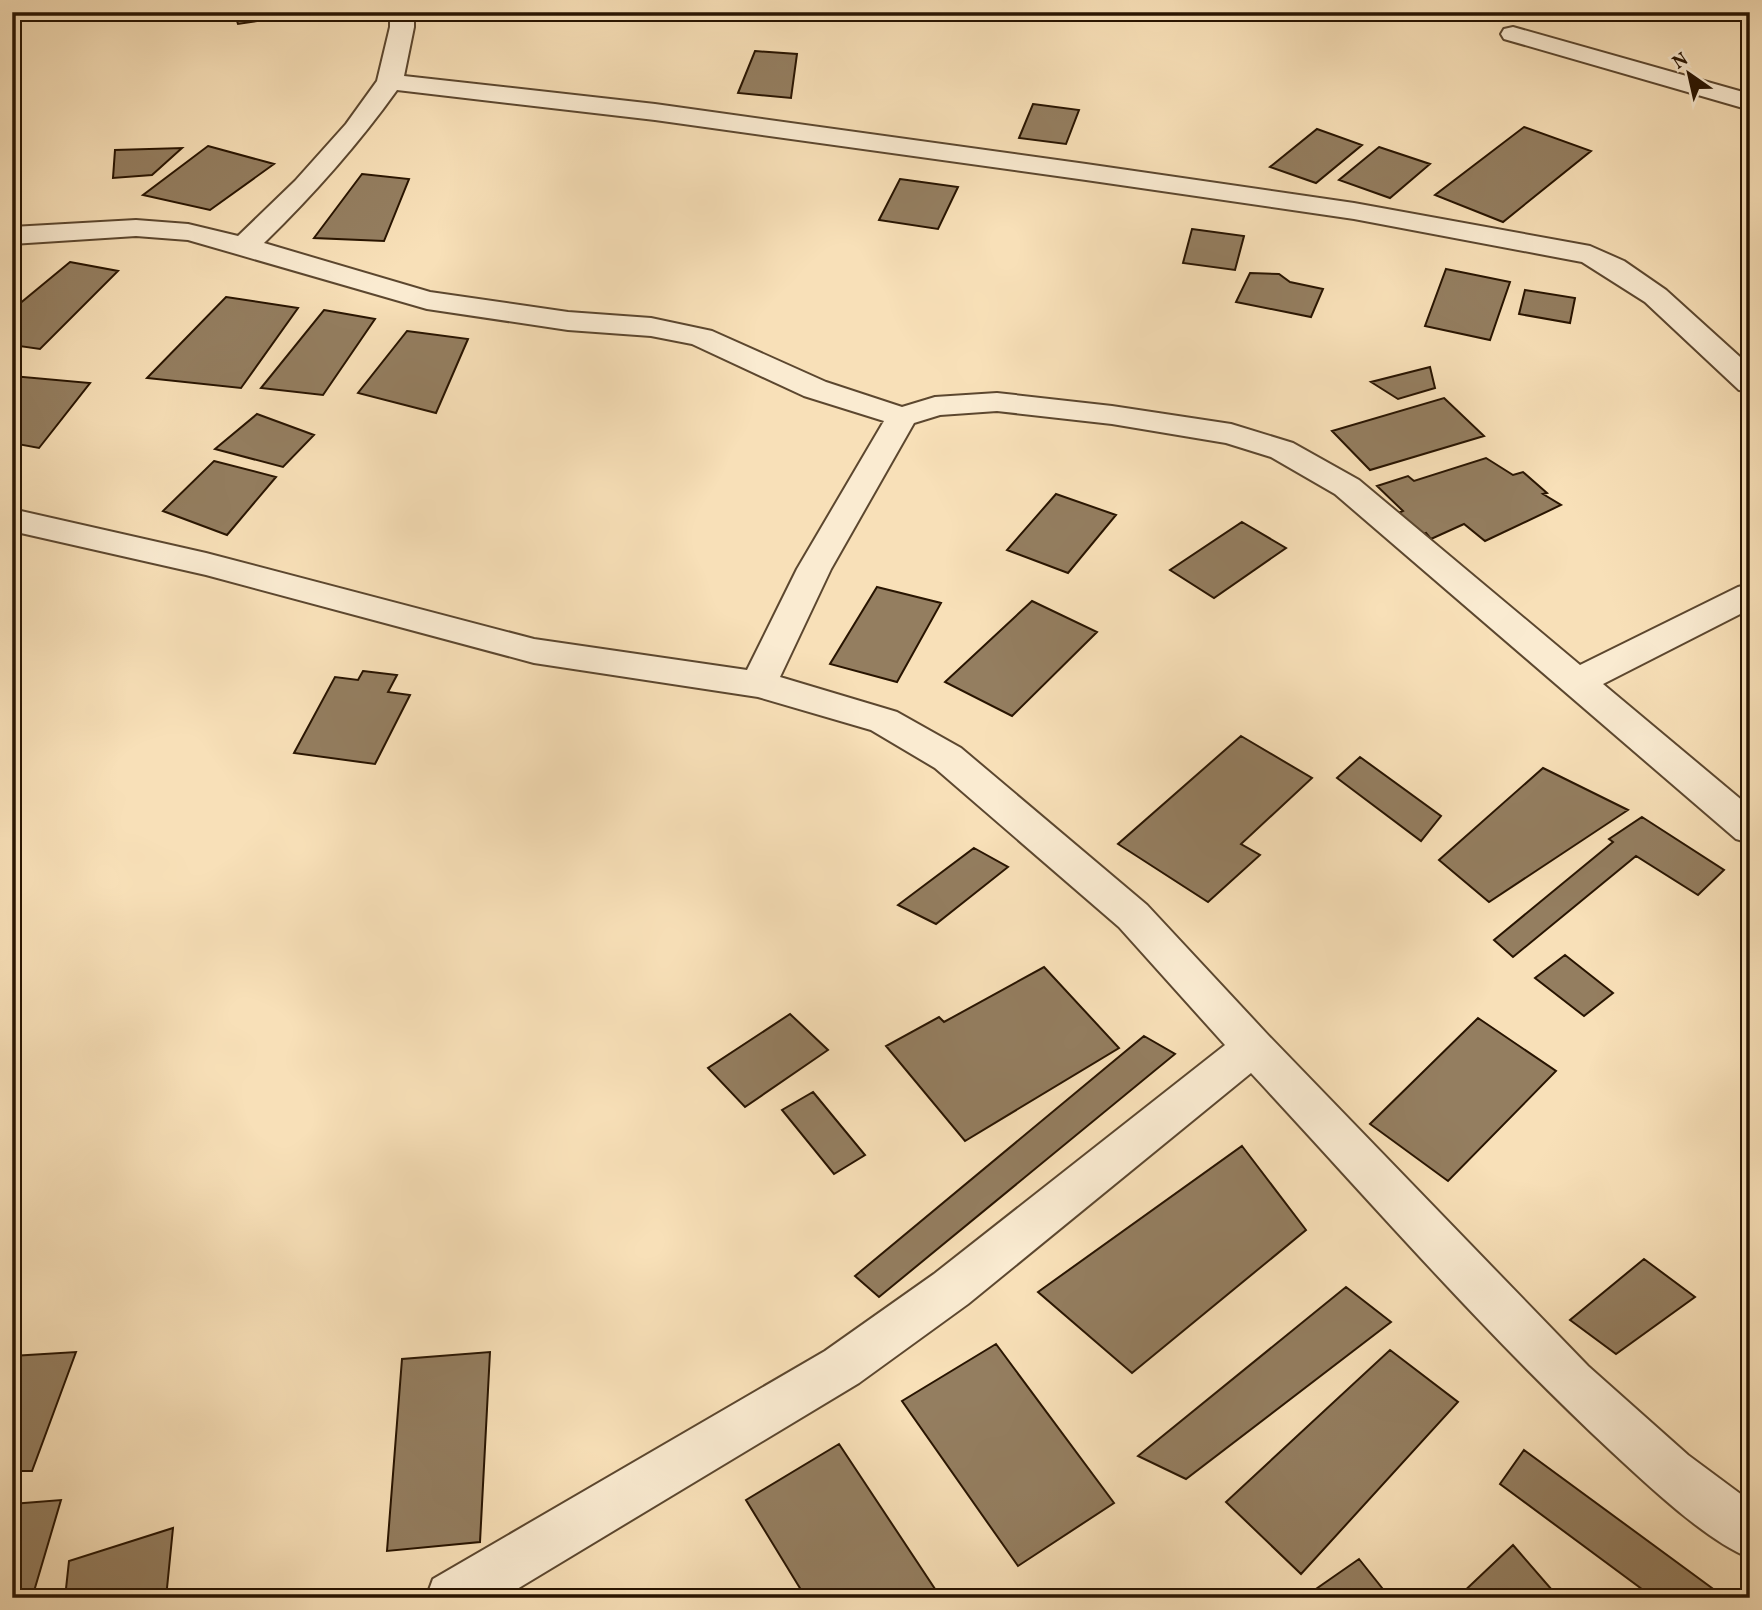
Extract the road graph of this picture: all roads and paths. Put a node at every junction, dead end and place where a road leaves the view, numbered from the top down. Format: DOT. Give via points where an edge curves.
graph roads {
  1 [pos="402,12"];
  2 [pos="1513,34"];
  3 [pos="390,82"];
  4 [pos="1750,102"];
  5 [pos="12,236"];
  6 [pos="244,246"];
  7 [pos="1750,383"];
  8 [pos="902,417"];
  9 [pos="12,520"];
  10 [pos="1750,596"];
  11 [pos="1576,682"];
  12 [pos="758,684"];
  13 [pos="1750,829"];
  14 [pos="1253,1048"];
  15 [pos="1750,1533"];
  16 [pos="452,1598"];
  1 -- 3 [label="street"];
  2 -- 4 [label="street"];
  3 -- 6 [label="street" via="305,187"];
  3 -- 7 [label="street" via="642,110 1167,184 1354,211 1590,255 1623,270 1654,293"];
  5 -- 6 [label="street" via="136,228 188,232"];
  6 -- 8 [label="street" via="427,300 701,337 815,389"];
  8 -- 11 [label="street" via="966,402 1034,405 1231,434 1282,450 1347,487"];
  8 -- 12 [label="street" via="814,569"];
  9 -- 12 [label="street" via="206,564 534,651"];
  10 -- 11 [label="street"];
  11 -- 13 [label="street"];
  12 -- 14 [label="street" via="884,720 948,758 1133,916"];
  14 -- 15 [label="street" via="1571,1382 1670,1472"];
  14 -- 16 [label="street" via="951,1289 842,1367"];
}
